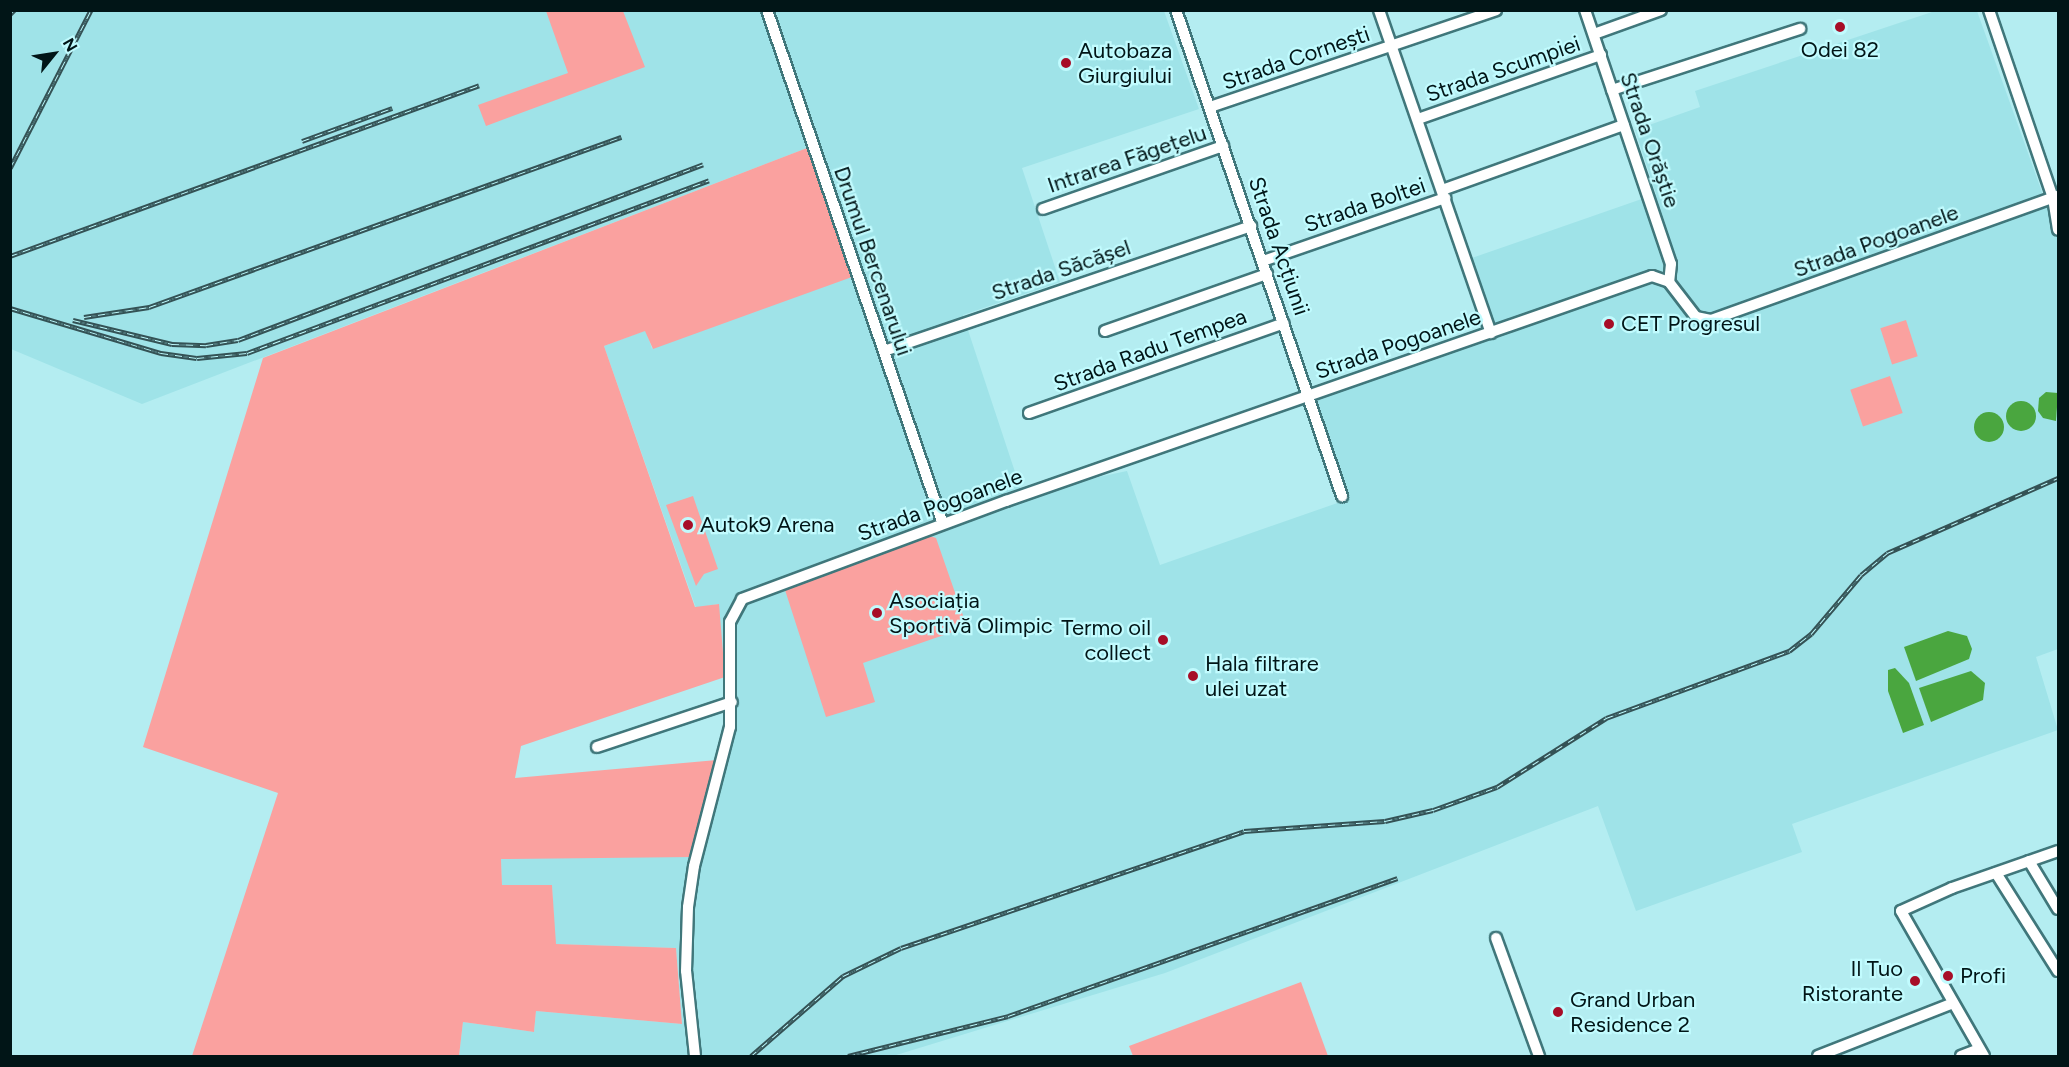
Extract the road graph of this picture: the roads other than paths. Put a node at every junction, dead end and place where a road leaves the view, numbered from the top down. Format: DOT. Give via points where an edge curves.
graph roads {
  1 [pos="767,10"];
  2 [pos="1176,10"];
  3 [pos="1379,10"];
  4 [pos="1496,10"];
  5 [pos="1586,10"];
  6 [pos="1661,10"];
  7 [pos="1989,10"];
  8 [pos="1800,29"];
  9 [pos="1594,34"];
  10 [pos="1392,46"];
  11 [pos="1601,55"];
  12 [pos="1612,90"];
  13 [pos="1210,107"];
  14 [pos="1418,119"];
  15 [pos="1624,125"];
  16 [pos="1223,146"];
  17 [pos="1444,194"];
  18 [pos="2056,197"];
  19 [pos="1043,208"];
  20 [pos="1251,226"];
  21 [pos="2058,230"];
  22 [pos="1263,261"];
  23 [pos="1267,273"];
  24 [pos="1669,282"];
  25 [pos="1284,323"];
  26 [pos="1106,331"];
  27 [pos="1491,333"];
  28 [pos="884,351"];
  29 [pos="1309,395"];
  30 [pos="1029,413"];
  31 [pos="1342,496"];
  32 [pos="943,524"];
  33 [pos="732,702"];
  34 [pos="597,747"];
  35 [pos="2058,851"];
  36 [pos="2029,861"];
  37 [pos="1996,873"];
  38 [pos="2058,909"];
  39 [pos="1496,938"];
  40 [pos="2058,971"];
  41 [pos="1953,1003"];
  42 [pos="1982,1053"];
  43 [pos="695,1056"];
  44 [pos="1539,1056"];
  45 [pos="1818,1056"];
  46 [pos="1961,1056"];
  1 -- 28 [label="street, Drumul Bercenarului"];
  2 -- 13 [label="street, Strada Acțiunii"];
  3 -- 10 [label="street"];
  4 -- 10 [label="street, Strada Cornești"];
  5 -- 9 [label="street, Strada Orăștie"];
  6 -- 9 [label="street"];
  7 -- 18 [label="street"];
  8 -- 12 [label="street"];
  9 -- 11 [label="street, Strada Orăștie"];
  10 -- 13 [label="street, Strada Cornești"];
  10 -- 14 [label="street"];
  11 -- 12 [label="street, Strada Orăștie"];
  11 -- 14 [label="street, Strada Scumpiei"];
  12 -- 15 [label="street, Strada Orăștie"];
  13 -- 16 [label="street, Strada Acțiunii"];
  14 -- 17 [label="street"];
  15 -- 17 [label="street, Strada Boltei"];
  15 -- 24 [label="street, Strada Orăștie" via="1671,264"];
  16 -- 19 [label="street, Intrarea Făgețelu"];
  16 -- 20 [label="street, Strada Acțiunii"];
  17 -- 22 [label="street, Strada Boltei"];
  17 -- 27 [label="street"];
  18 -- 21 [label="street"];
  18 -- 24 [label="street, Strada Pogoanele" via="1711,320 1696,317"];
  20 -- 22 [label="street, Strada Acțiunii"];
  20 -- 28 [label="street, Strada Săcășel"];
  22 -- 23 [label="street, Strada Acțiunii"];
  23 -- 25 [label="street, Strada Acțiunii"];
  23 -- 26 [label="street"];
  24 -- 27 [label="street, Strada Pogoanele" via="1652,276"];
  25 -- 29 [label="street, Strada Acțiunii"];
  25 -- 30 [label="street, Strada Radu Tempea"];
  27 -- 29 [label="street, Strada Pogoanele"];
  28 -- 32 [label="street, Drumul Bercenarului"];
  29 -- 31 [label="street, Strada Acțiunii"];
  29 -- 32 [label="street, Strada Pogoanele"];
  32 -- 33 [label="street, Strada Pogoanele" via="738,602 730,622"];
  33 -- 34 [label="street"];
  33 -- 43 [label="street" via="726,748 696,857 688,907 686,971"];
  35 -- 36 [label="street"];
  36 -- 37 [label="street"];
  36 -- 38 [label="street"];
  37 -- 40 [label="street"];
  37 -- 41 [label="street" via="1900,911"];
  39 -- 44 [label="street"];
  41 -- 42 [label="street"];
  41 -- 45 [label="street"];
  42 -- 46 [label="street"];
}
